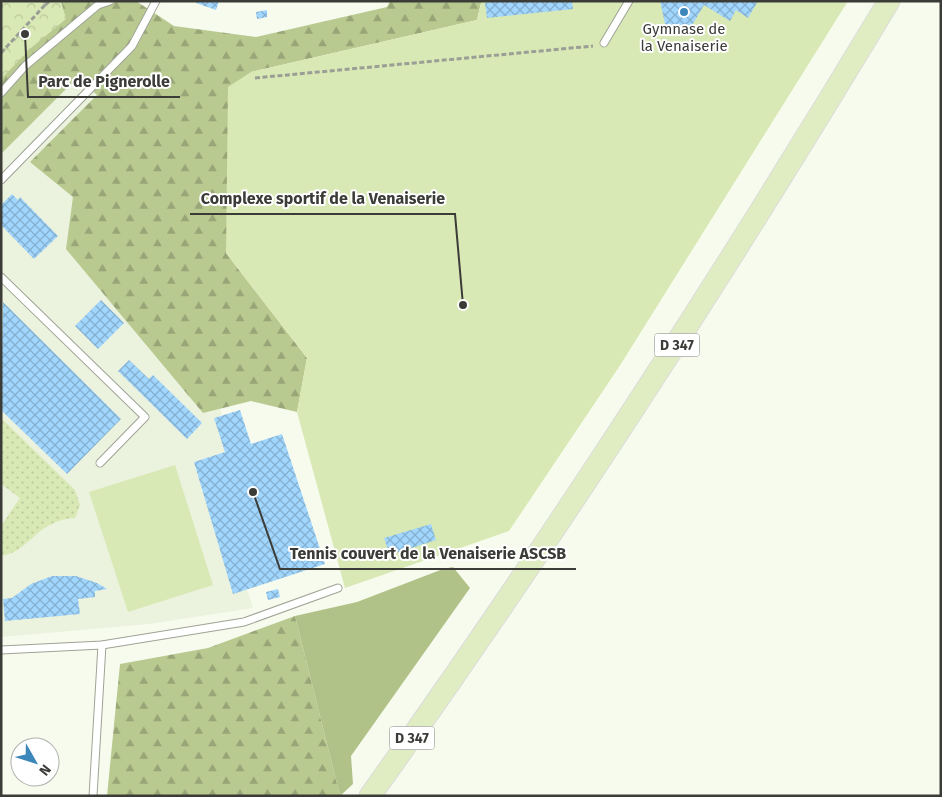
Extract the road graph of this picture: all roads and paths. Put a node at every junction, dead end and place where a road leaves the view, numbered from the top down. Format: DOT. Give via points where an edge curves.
graph roads {
  1 [pos="50,1"];
  2 [pos="110,1"];
  3 [pos="156,1"];
  4 [pos="629,1"];
  5 [pos="889,1"];
  6 [pos="45,3"];
  7 [pos="604,43"];
  8 [pos="1,53"];
  9 [pos="255,78"];
  10 [pos="1,93"];
  11 [pos="1,180"];
  12 [pos="1,278"];
  13 [pos="100,463"];
  14 [pos="338,588"];
  15 [pos="102,645"];
  16 [pos="1,650"];
  17 [pos="93,796"];
  18 [pos="370,796"];
  1 -- 6 [label="path"];
  2 -- 10 [label="lane" via="98,5 25,66"];
  3 -- 11 [label="lane" via="132,46"];
  4 -- 7 [label="lane"];
  5 -- 18 [label="main road, D 347" via="680,340 473,651"];
  6 -- 8 [label="path"];
  7 -- 9 [label="path" via="584,48"];
  12 -- 13 [label="lane" via="145,417"];
  14 -- 15 [label="lane" via="244,622"];
  15 -- 16 [label="lane"];
  15 -- 17 [label="lane"];
}
